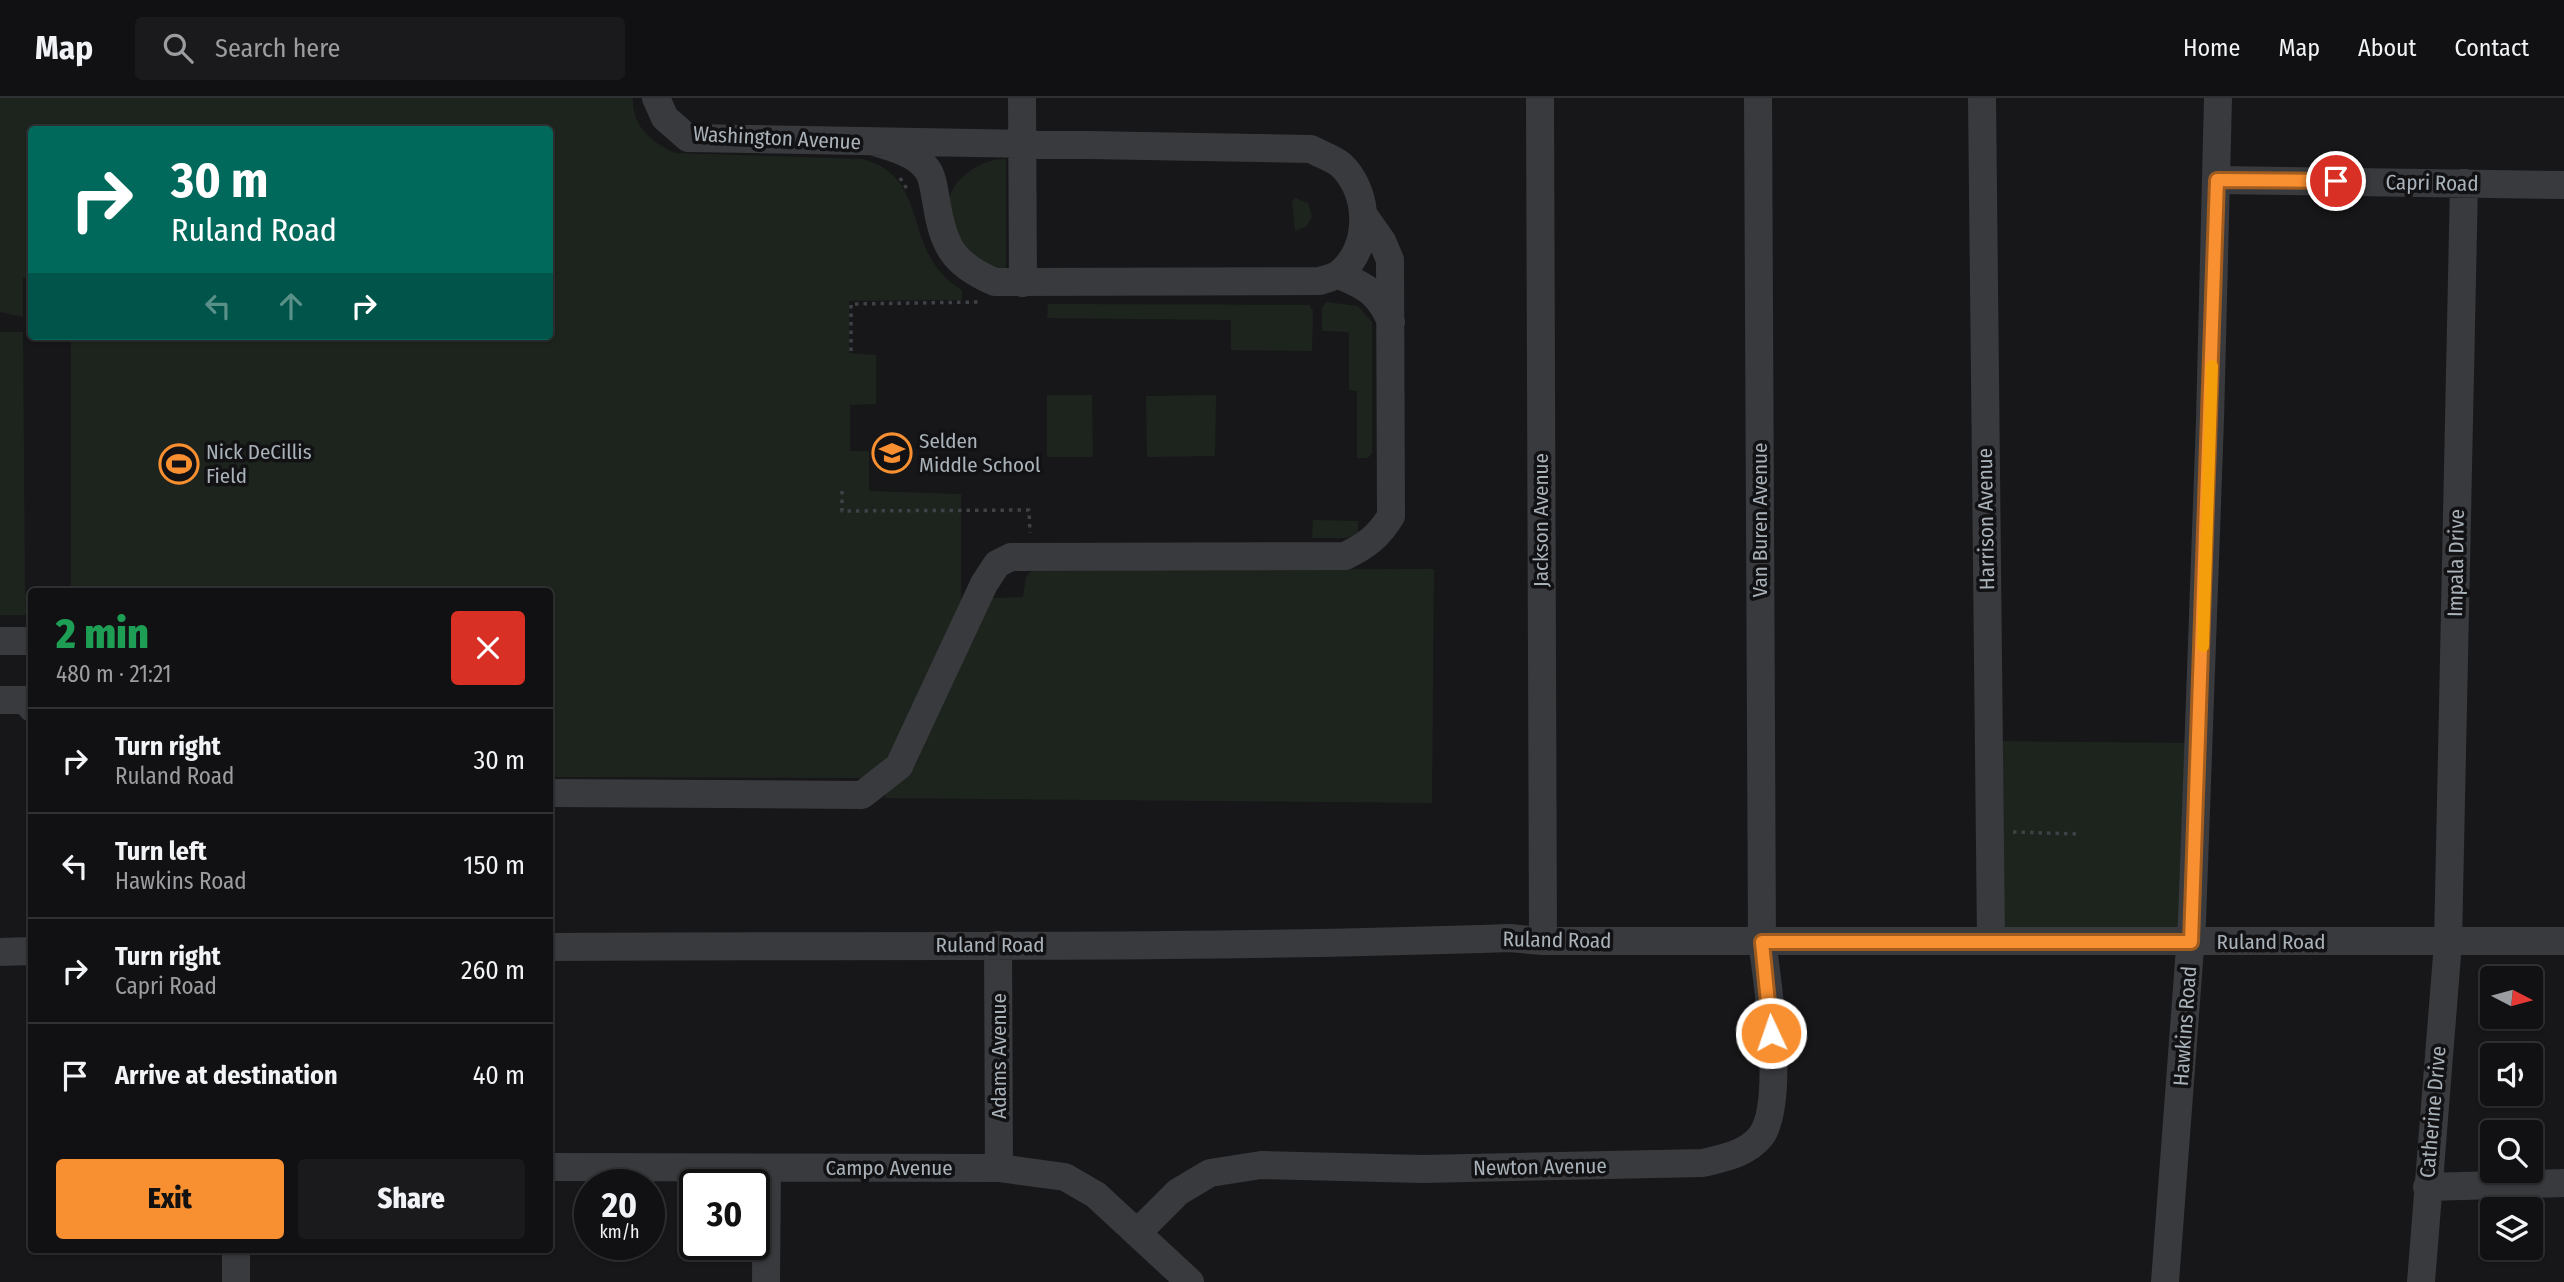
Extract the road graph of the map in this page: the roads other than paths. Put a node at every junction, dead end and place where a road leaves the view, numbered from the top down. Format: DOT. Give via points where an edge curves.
graph roads {
  1 [pos="656,98"];
  2 [pos="1022,98"];
  3 [pos="1540,98"];
  4 [pos="1758,98"];
  5 [pos="1982,98"];
  6 [pos="2218,98"];
  7 [pos="874,142"];
  8 [pos="1021,144"];
  9 [pos="2217,180"];
  10 [pos="2464,183"];
  11 [pos="2564,185"];
  12 [pos="1365,217"];
  13 [pos="1339,275"];
  14 [pos="1023,283"];
  15 [pos="1391,323"];
  16 [pos="0,641"];
  17 [pos="28,641"];
  18 [pos="0,700"];
  19 [pos="28,703"];
  20 [pos="553,793"];
  21 [pos="1991,940"];
  22 [pos="2564,941"];
  23 [pos="1543,942"];
  24 [pos="1762,942"];
  25 [pos="2191,942"];
  26 [pos="2448,943"];
  27 [pos="998,944"];
  28 [pos="553,947"];
  29 [pos="28,951"];
  30 [pos="0,952"];
  31 [pos="553,1167"];
  32 [pos="767,1168"];
  33 [pos="999,1168"];
  34 [pos="2564,1184"];
  35 [pos="2427,1187"];
  36 [pos="1137,1233"];
  37 [pos="236,1253"];
  38 [pos="236,1282"];
  39 [pos="766,1282"];
  40 [pos="1190,1282"];
  41 [pos="2165,1282"];
  42 [pos="2421,1282"];
  1 -- 7 [label="street, Washington Avenue" via="665,118 688,138"];
  2 -- 8 [label="street"];
  3 -- 23 [label="street, Jackson Avenue"];
  4 -- 24 [label="street, Van Buren Avenue"];
  5 -- 21 [label="street, Harrison Avenue"];
  6 -- 9 [label="street, Hawkins Road"];
  7 -- 8 [label="street, Washington Avenue"];
  7 -- 14 [label="street" via="914,158 927,169 942,235 955,258 995,282"];
  8 -- 12 [label="street, Washington Avenue" via="1311,149 1339,163 1351,177"];
  8 -- 14 [label="street"];
  9 -- 10 [label="street, Capri Road"];
  9 -- 25 [label="street, Hawkins Road"];
  10 -- 11 [label="street, Capri Road"];
  10 -- 26 [label="street, Impala Drive"];
  12 -- 13 [label="street" via="1359,243"];
  12 -- 15 [label="street, Washington Avenue" via="1390,260"];
  13 -- 14 [label="street" via="1293,283"];
  13 -- 15 [label="street" via="1367,286 1383,302"];
  15 -- 20 [label="street, Washington Avenue" via="1391,516 1367,545 1345,556 1011,557 997,564 984,584 899,766 862,795"];
  16 -- 17 [label="street"];
  18 -- 19 [label="street" via="25,699"];
  21 -- 24 [label="street, Ruland Road"];
  21 -- 25 [label="street, Ruland Road"];
  22 -- 26 [label="street, Ruland Road"];
  23 -- 24 [label="street, Ruland Road"];
  23 -- 27 [label="street, Ruland Road" via="1509,938 1150,947"];
  24 -- 36 [label="street, Newton Avenue" via="1773,1054 1772,1106 1761,1136 1735,1155 1703,1163 1436,1169 1261,1165 1210,1173 1178,1192"];
  25 -- 26 [label="street, Ruland Road"];
  25 -- 41 [label="street, Hawkins Road"];
  26 -- 35 [label="street, Catherine Drive"];
  27 -- 28 [label="street, Ruland Road"];
  27 -- 33 [label="street, Adams Avenue"];
  29 -- 30 [label="street"];
  31 -- 32 [label="street, Campo Avenue"];
  32 -- 33 [label="street, Campo Avenue"];
  32 -- 39 [label="street"];
  33 -- 36 [label="street, Campo Avenue" via="1065,1177 1097,1195"];
  34 -- 35 [label="street"];
  35 -- 42 [label="street, Catherine Drive"];
  36 -- 40 [label="street, Campo Avenue"];
  37 -- 38 [label="street"];
}
